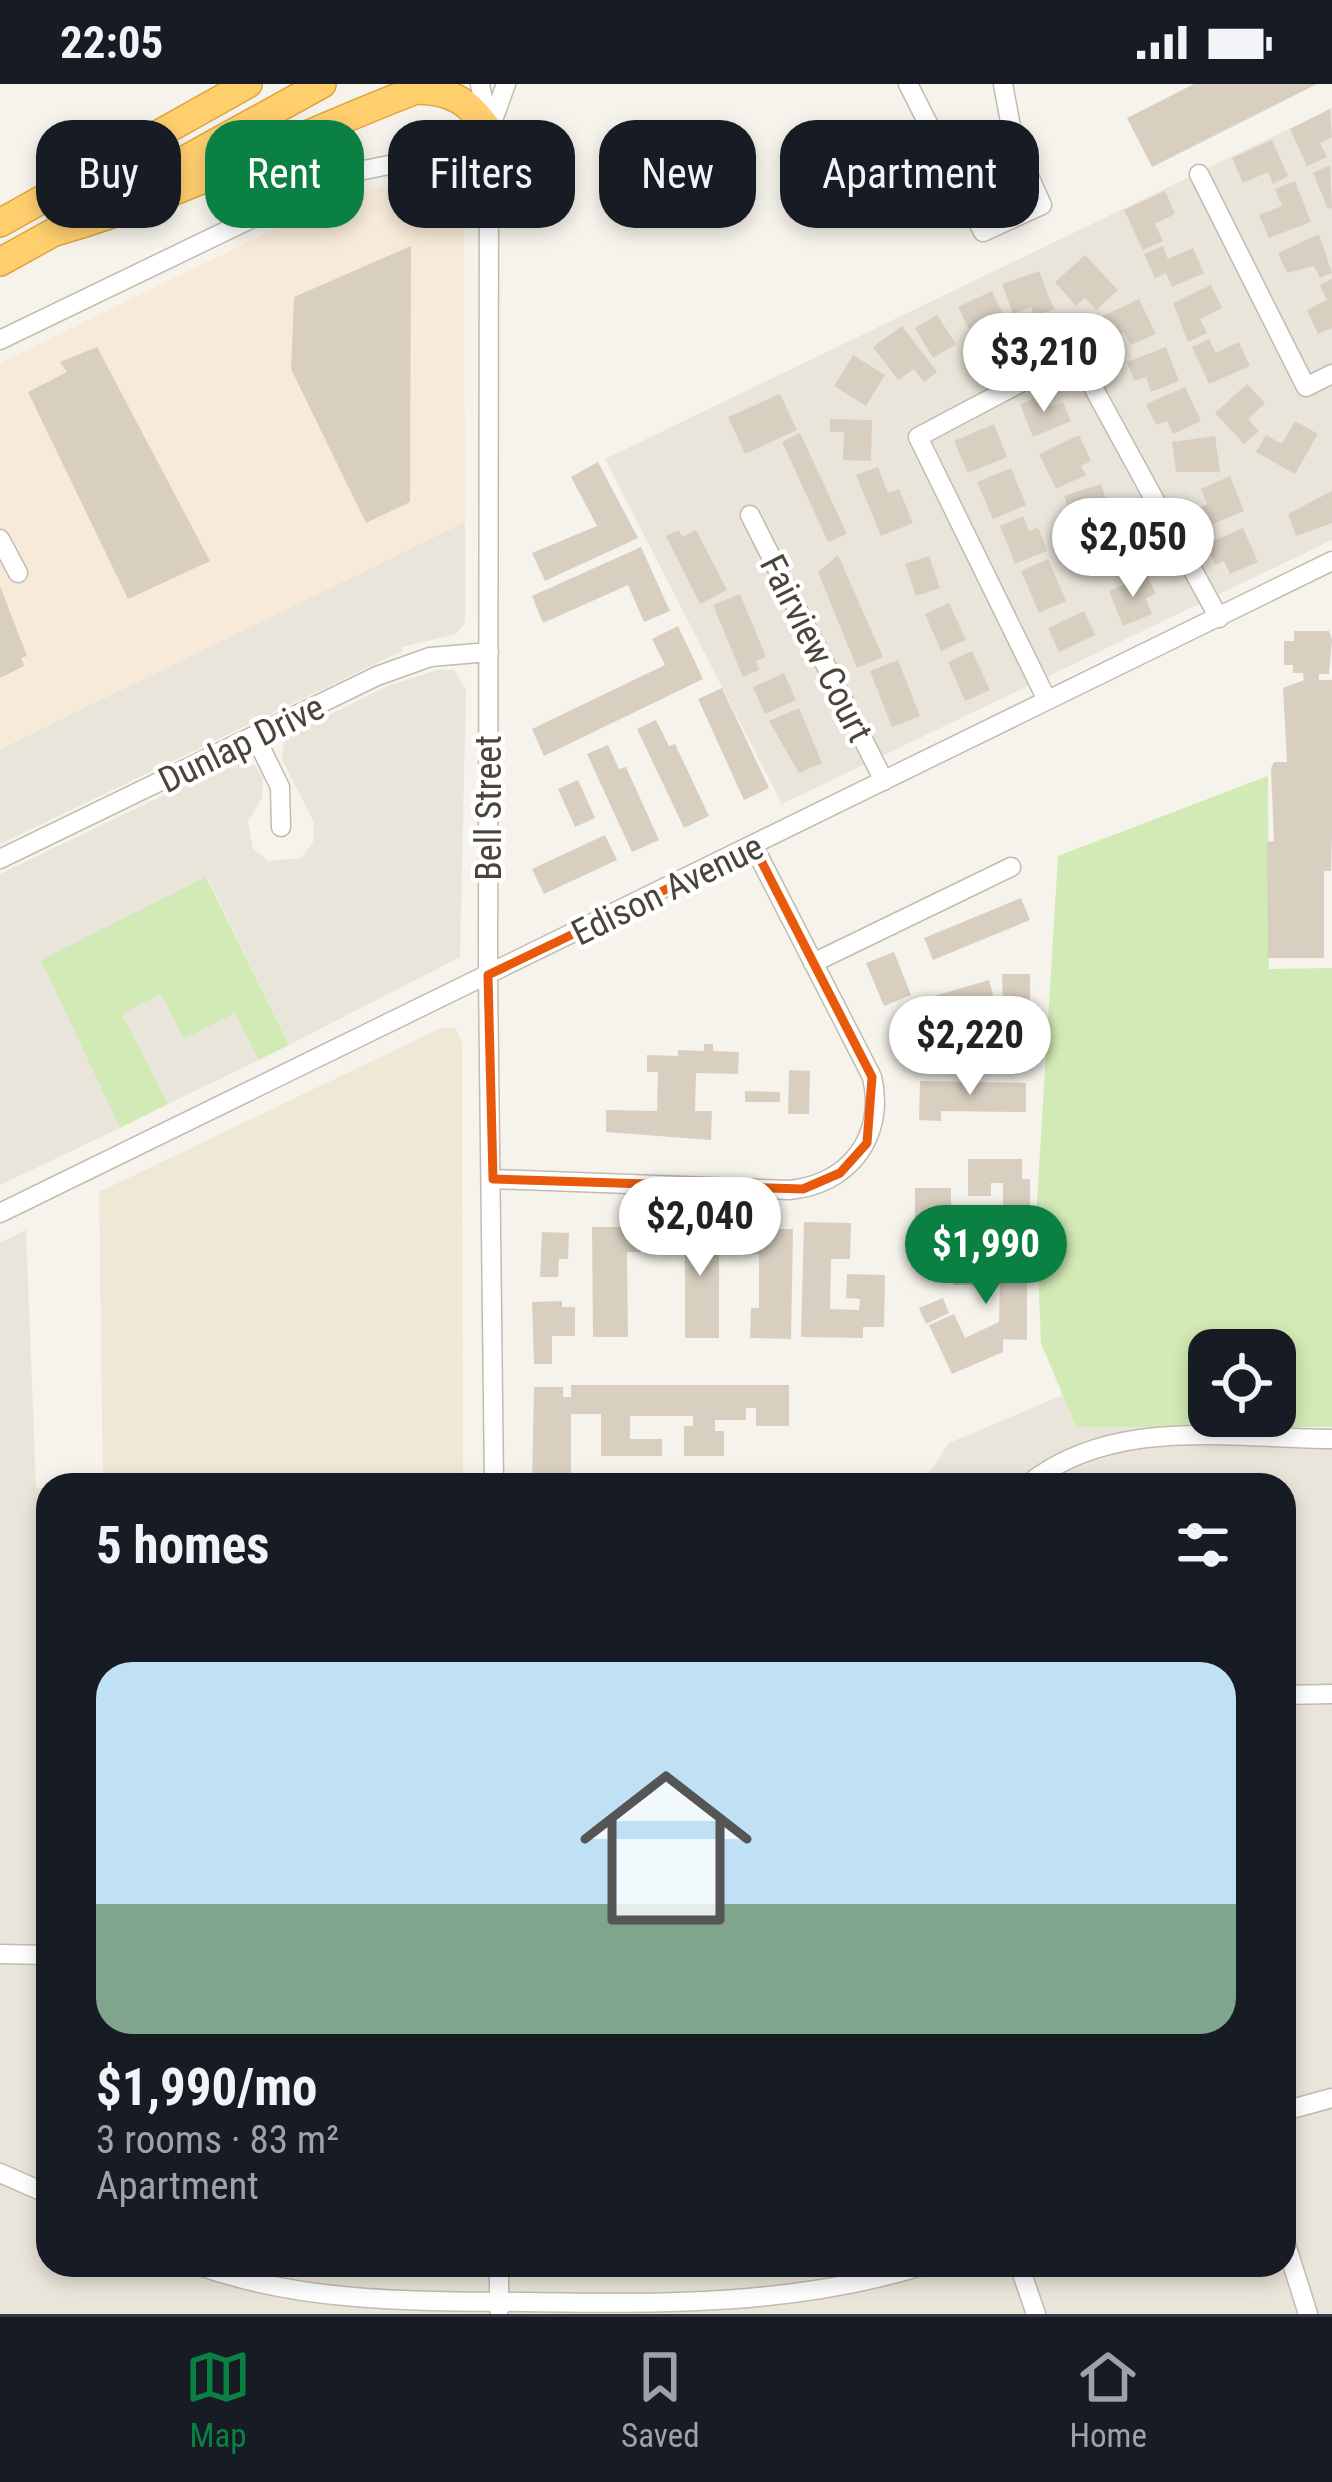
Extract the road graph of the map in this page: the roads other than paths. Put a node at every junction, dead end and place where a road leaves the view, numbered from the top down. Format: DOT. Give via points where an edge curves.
graph roads {
  1 [pos="248,84"];
  2 [pos="322,84"];
  3 [pos="481,84"];
  4 [pos="506,84"];
  5 [pos="908,84"];
  6 [pos="1003,84"];
  7 [pos="423,87"];
  8 [pos="481,120"];
  9 [pos="487,120"];
  10 [pos="493,120"];
  11 [pos="388,165"];
  12 [pos="1198,174"];
  13 [pos="0,223"];
  14 [pos="489,228"];
  15 [pos="55,232"];
  16 [pos="0,262"];
  17 [pos="0,340"];
  18 [pos="1332,374"];
  19 [pos="750,515"];
  20 [pos="0,539"];
  21 [pos="1332,561"];
  22 [pos="18,573"];
  23 [pos="1219,618"];
  24 [pos="489,652"];
  25 [pos="1047,700"];
  26 [pos="255,736"];
  27 [pos="884,781"];
  28 [pos="281,827"];
  29 [pos="754,847"];
  30 [pos="0,859"];
  31 [pos="1011,867"];
  32 [pos="813,963"];
  33 [pos="488,975"];
  34 [pos="493,1179"];
  35 [pos="0,1213"];
  36 [pos="1332,1439"];
  37 [pos="494,1473"];
  38 [pos="1045,1473"];
  39 [pos="1332,1694"];
  40 [pos="1296,1696"];
  41 [pos="0,1954"];
  42 [pos="36,1955"];
  43 [pos="1332,2098"];
  44 [pos="1296,2108"];
  45 [pos="0,2173"];
  46 [pos="36,2189"];
  47 [pos="1296,2276"];
  48 [pos="257,2277"];
  49 [pos="499,2277"];
  50 [pos="880,2277"];
  51 [pos="1023,2277"];
  52 [pos="772,2306"];
  53 [pos="499,2308"];
  54 [pos="1036,2314"];
  55 [pos="1308,2314"];
  1 -- 13 [label="highway"];
  2 -- 15 [label="highway"];
  3 -- 9 [label="street, Bell Street"];
  4 -- 10 [label="street, Bell Street"];
  5 -- 6 [label="street" via="983,232 1042,205 1014,143"];
  7 -- 8 [label="highway" via="467,102"];
  7 -- 15 [label="highway" via="167,198"];
  11 -- 17 [label="street" via="344,174"];
  12 -- 18 [label="street" via="1306,387"];
  14 -- 24 [label="street, Bell Street"];
  15 -- 16 [label="highway"];
  19 -- 27 [label="street, Fairview Court"];
  20 -- 22 [label="street"];
  21 -- 23 [label="street, Edison Avenue"];
  23 -- 25 [label="street, Edison Avenue"];
  23 -- 25 [label="street" via="1075,354 918,437"];
  24 -- 26 [label="street, Dunlap Drive" via="403,665"];
  24 -- 33 [label="street, Bell Street"];
  25 -- 27 [label="street, Edison Avenue"];
  26 -- 28 [label="street" via="280,787"];
  26 -- 30 [label="street, Dunlap Drive"];
  27 -- 29 [label="street, Edison Avenue"];
  29 -- 32 [label="street"];
  29 -- 33 [label="street, Edison Avenue"];
  31 -- 32 [label="street"];
  32 -- 34 [label="street" via="875,1090 867,1143 840,1173 789,1190"];
  33 -- 34 [label="street, Bell Street"];
  33 -- 35 [label="street, Edison Avenue"];
  34 -- 37 [label="street, Bell Street"];
  36 -- 38 [label="street" via="1118,1440"];
  39 -- 40 [label="street"];
  41 -- 42 [label="street"];
  43 -- 44 [label="street"];
  45 -- 46 [label="street"];
  47 -- 55 [label="street"];
  48 -- 53 [label="street" via="347,2299"];
  49 -- 53 [label="street"];
  50 -- 52 [label="street"];
  51 -- 54 [label="street"];
  52 -- 53 [label="street"];
}
